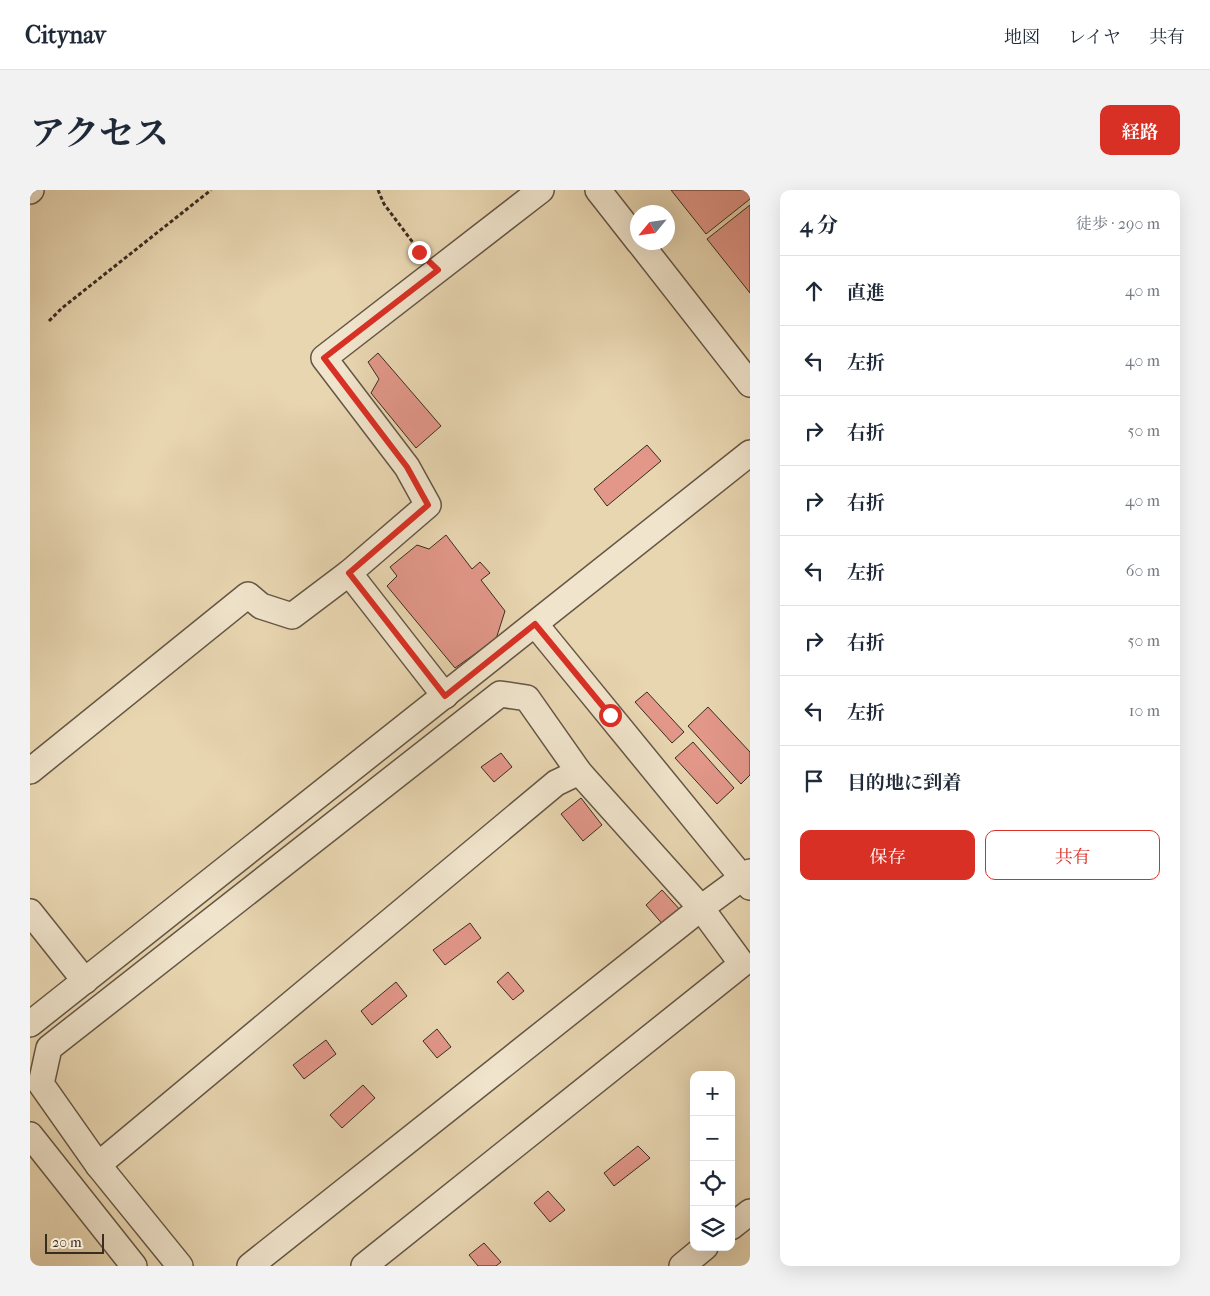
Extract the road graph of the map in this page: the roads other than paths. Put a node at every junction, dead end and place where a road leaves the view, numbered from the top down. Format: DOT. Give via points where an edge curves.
graph roads {
  1 [pos="541,190"];
  2 [pos="598,190"];
  3 [pos="630,232"];
  4 [pos="644,250"];
  5 [pos="750,384"];
  6 [pos="750,453"];
  7 [pos="349,573"];
  8 [pos="535,624"];
  9 [pos="445,696"];
  10 [pos="30,771"];
  11 [pos="578,772"];
  12 [pos="748,879"];
  13 [pos="701,908"];
  14 [pos="30,912"];
  15 [pos="746,969"];
  16 [pos="85,981"];
  17 [pos="30,1024"];
  18 [pos="30,1134"];
  19 [pos="98,1166"];
  20 [pos="750,1212"];
  21 [pos="735,1224"];
  22 [pos="700,1251"];
  23 [pos="134,1266"];
  24 [pos="180,1266"];
  25 [pos="250,1266"];
  26 [pos="364,1266"];
  27 [pos="682,1266"];
  1 -- 7 [label="street" via="324,358 407,467 428,505"];
  2 -- 3 [label="street"];
  4 -- 5 [label="street"];
  6 -- 8 [label="street"];
  7 -- 9 [label="street"];
  7 -- 10 [label="street" via="292,616 261,606 248,595"];
  8 -- 9 [label="street"];
  8 -- 12 [label="street"];
  9 -- 16 [label="street"];
  11 -- 13 [label="street"];
  11 -- 19 [label="street" via="556,783"];
  11 -- 19 [label="street" via="527,698 500,694 49,1048 41,1084"];
  12 -- 13 [label="street"];
  13 -- 15 [label="street"];
  13 -- 25 [label="street"];
  14 -- 16 [label="street"];
  15 -- 26 [label="street"];
  16 -- 17 [label="street"];
  18 -- 23 [label="street"];
  19 -- 24 [label="street"];
  20 -- 21 [label="street"];
  22 -- 27 [label="street"];
}
